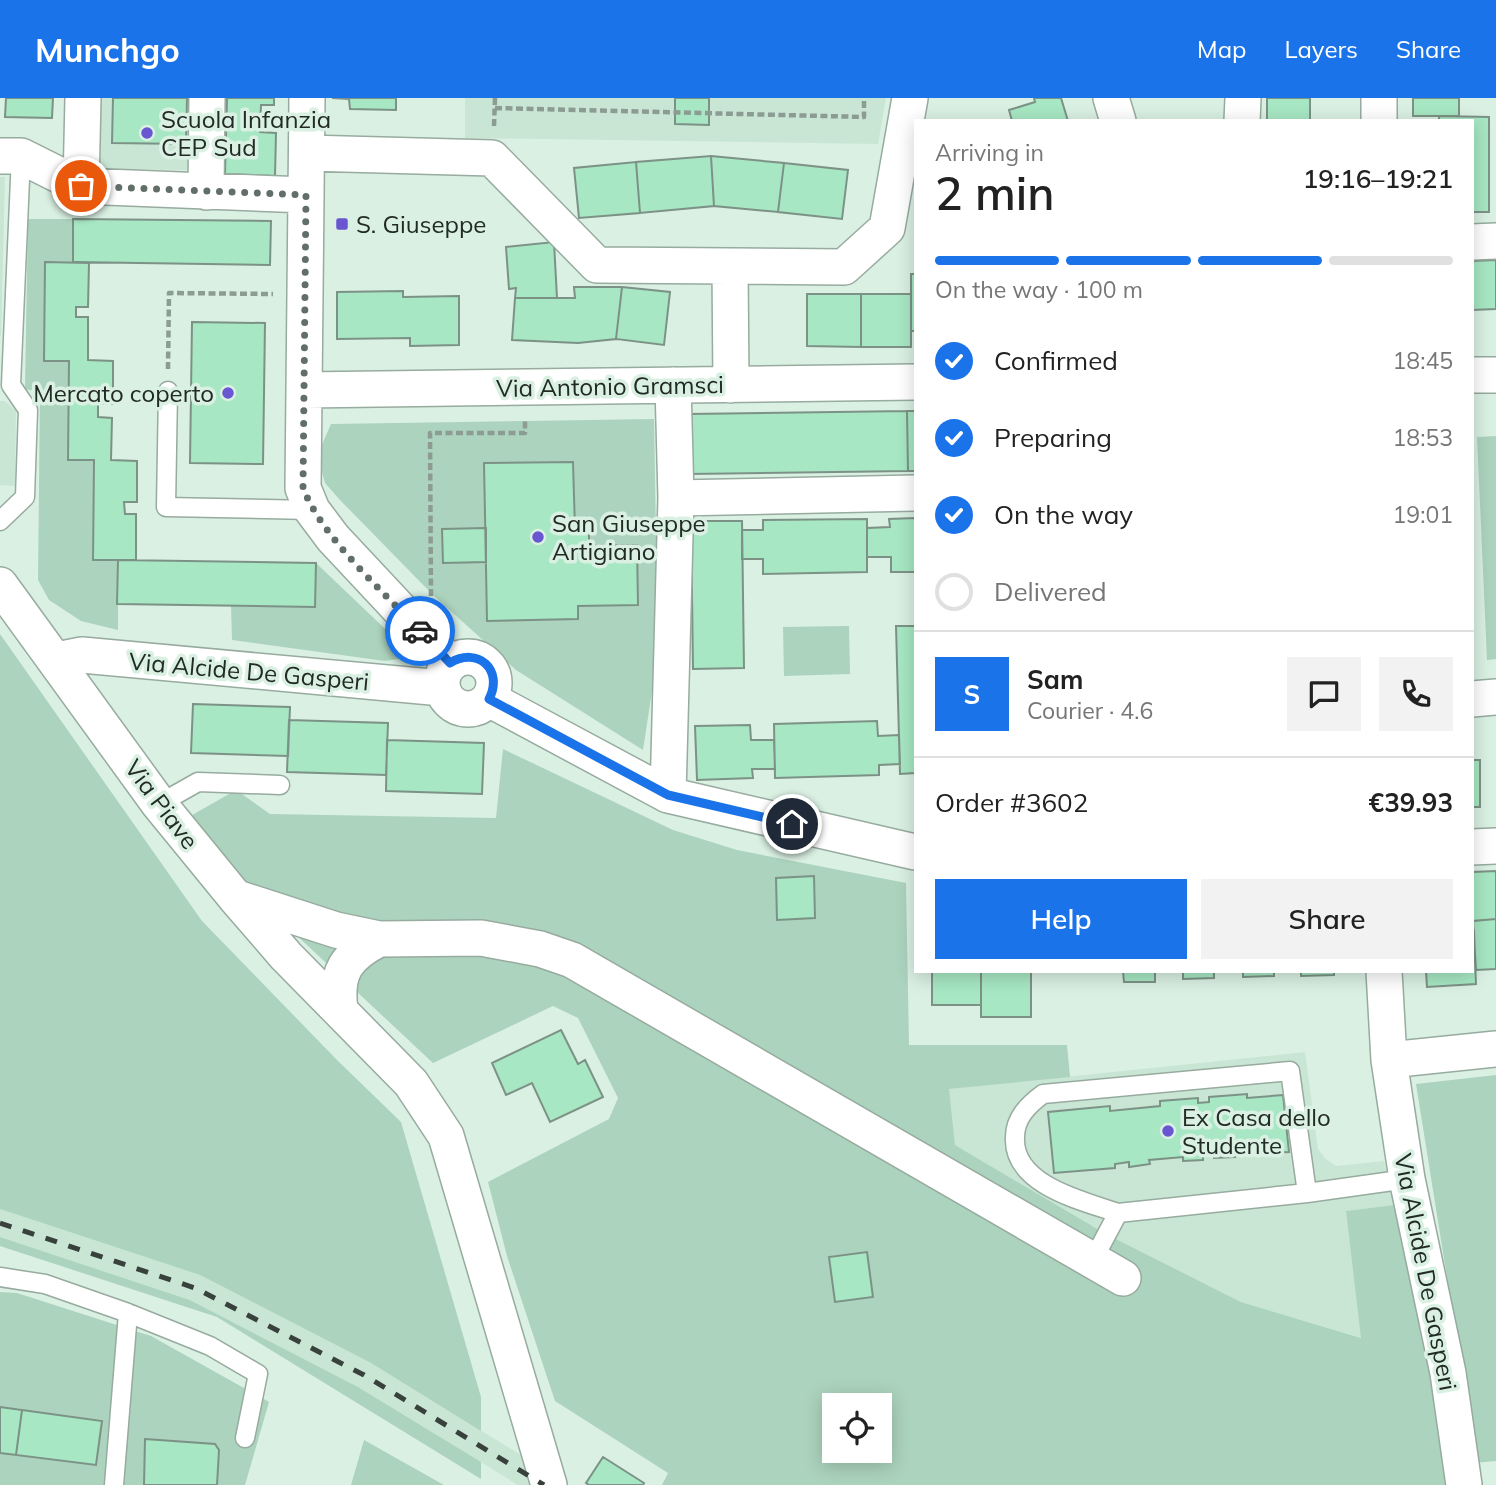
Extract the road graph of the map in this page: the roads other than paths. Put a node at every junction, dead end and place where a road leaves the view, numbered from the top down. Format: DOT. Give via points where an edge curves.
graph roads {
  1 [pos="83,98"];
  2 [pos="207,98"];
  3 [pos="307,98"];
  4 [pos="910,98"];
  5 [pos="1111,98"];
  6 [pos="1243,98"];
  7 [pos="1379,98"];
  8 [pos="1117,119"];
  9 [pos="1242,119"];
  10 [pos="1379,119"];
  11 [pos="307,153"];
  12 [pos="11,156"];
  13 [pos="81,186"];
  14 [pos="206,192"];
  15 [pos="306,195"];
  16 [pos="901,226"];
  17 [pos="1496,241"];
  18 [pos="1474,242"];
  19 [pos="730,266"];
  20 [pos="1474,375"];
  21 [pos="1496,375"];
  22 [pos="914,382"];
  23 [pos="673,385"];
  24 [pos="731,385"];
  25 [pos="304,390"];
  26 [pos="168,391"];
  27 [pos="914,493"];
  28 [pos="676,498"];
  29 [pos="312,510"];
  30 [pos="0,521"];
  31 [pos="0,585"];
  32 [pos="57,660"];
  33 [pos="446,676"];
  34 [pos="1496,697"];
  35 [pos="1474,699"];
  36 [pos="280,785"];
  37 [pos="668,795"];
  38 [pos="159,804"];
  39 [pos="1496,846"];
  40 [pos="1474,847"];
  41 [pos="914,852"];
  42 [pos="235,897"];
  43 [pos="357,940"];
  44 [pos="286,956"];
  45 [pos="1384,973"];
  46 [pos="340,1010"];
  47 [pos="1496,1049"];
  48 [pos="1389,1060"];
  49 [pos="1407,1179"];
  50 [pos="1307,1193"];
  51 [pos="1118,1213"];
  52 [pos="1093,1259"];
  53 [pos="0,1277"];
  54 [pos="1123,1278"];
  55 [pos="128,1313"];
  56 [pos="245,1438"];
  57 [pos="114,1485"];
  58 [pos="549,1485"];
  59 [pos="1464,1485"];
  1 -- 13 [label="street"];
  2 -- 14 [label="street"];
  3 -- 11 [label="street"];
  4 -- 16 [label="street"];
  5 -- 8 [label="street"];
  6 -- 9 [label="street"];
  7 -- 10 [label="street"];
  11 -- 15 [label="street"];
  11 -- 19 [label="street" via="492,158 597,265"];
  12 -- 13 [label="street"];
  12 -- 30 [label="lane" via="10,385 28,410 25,497"];
  13 -- 14 [label="street"];
  14 -- 15 [label="street"];
  15 -- 25 [label="street"];
  16 -- 19 [label="street" via="844,267"];
  17 -- 18 [label="street"];
  19 -- 24 [label="street"];
  20 -- 21 [label="street"];
  22 -- 24 [label="street, Via Antonio Gramsci"];
  23 -- 24 [label="street, Via Antonio Gramsci"];
  23 -- 25 [label="street, Via Antonio Gramsci"];
  23 -- 28 [label="street"];
  25 -- 29 [label="street" via="303,488"];
  26 -- 29 [label="lane" via="166,507"];
  27 -- 28 [label="street"];
  28 -- 37 [label="street"];
  29 -- 33 [label="street"];
  31 -- 32 [label="street, Via Piave"];
  32 -- 33 [label="street, Via Alcide De Gasperi" via="82,655"];
  32 -- 38 [label="street, Via Piave"];
  33 -- 37 [label="street" via="445,698 455,707 476,709 489,699"];
  34 -- 35 [label="street"];
  36 -- 38 [label="lane" via="198,782"];
  37 -- 41 [label="street"];
  38 -- 42 [label="street, Via Piave"];
  39 -- 40 [label="street"];
  42 -- 43 [label="street"];
  42 -- 44 [label="street, Via Piave"];
  43 -- 44 [label="street"];
  43 -- 46 [label="street" via="337,989"];
  43 -- 52 [label="street" via="481,938 572,960"];
  44 -- 46 [label="street, Via Piave"];
  45 -- 48 [label="street, Via Alcide De Gasperi"];
  46 -- 58 [label="street, Via Piave" via="411,1083 446,1136"];
  47 -- 48 [label="street"];
  48 -- 49 [label="street, Via Alcide De Gasperi"];
  49 -- 50 [label="lane"];
  49 -- 59 [label="street, Via Alcide De Gasperi" via="1448,1373"];
  50 -- 51 [label="lane"];
  50 -- 51 [label="lane" via="1290,1071 1043,1094 1028,1105 1015,1127 1014,1144 1024,1167 1058,1192"];
  51 -- 52 [label="lane"];
  52 -- 54 [label="street"];
  53 -- 55 [label="lane" via="45,1284"];
  55 -- 56 [label="lane" via="210,1346 258,1374"];
  55 -- 57 [label="lane"];
}
